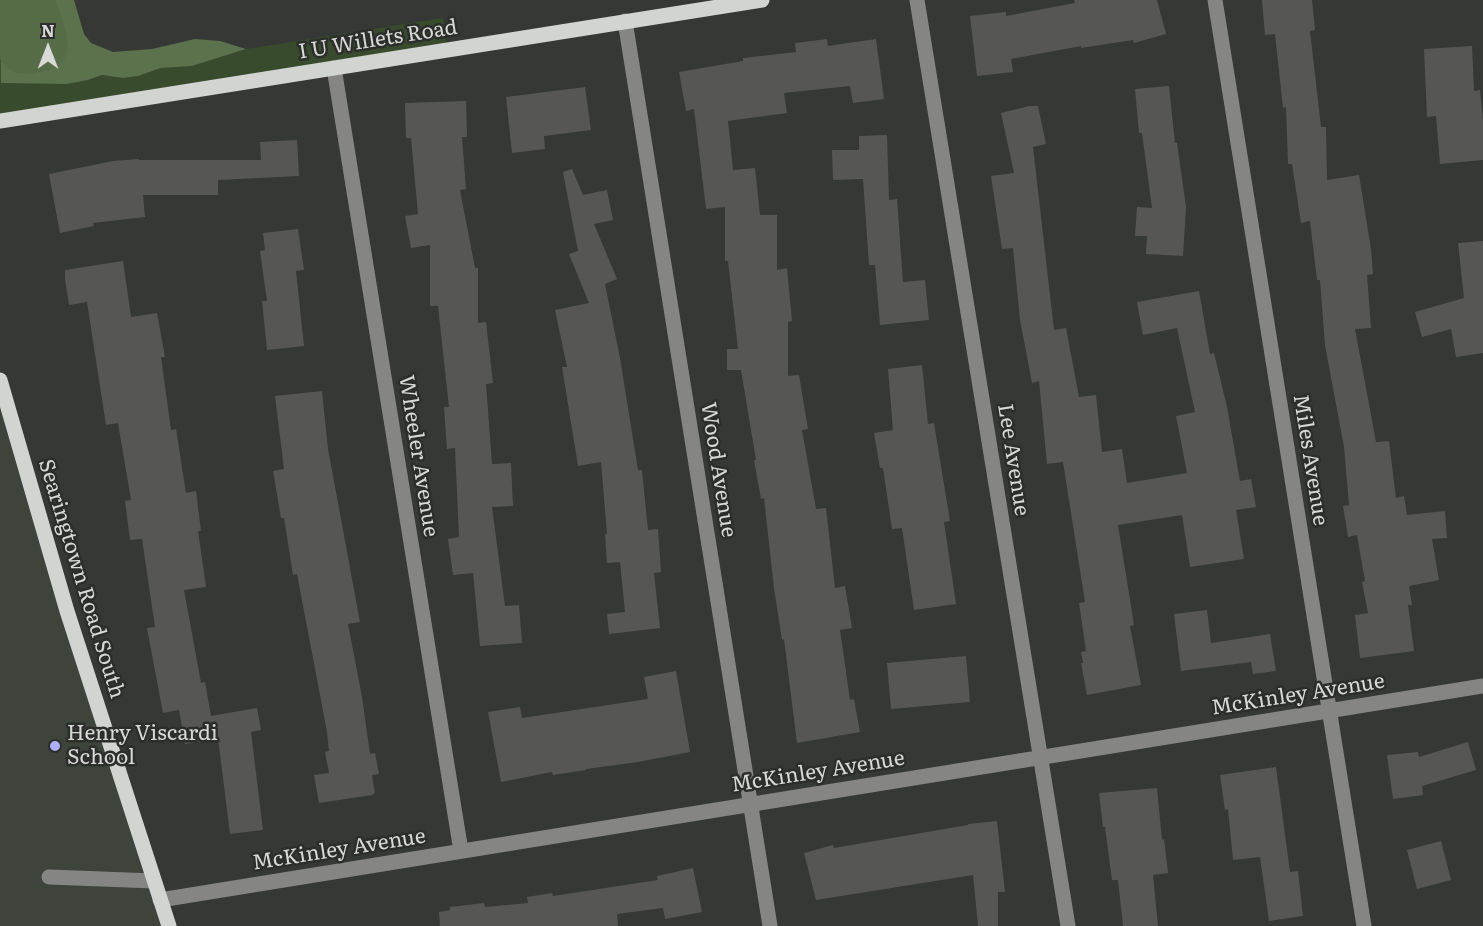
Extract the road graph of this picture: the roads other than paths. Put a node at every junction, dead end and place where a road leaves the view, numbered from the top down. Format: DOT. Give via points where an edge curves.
graph roads {
  1 [pos="762,0"];
  2 [pos="917,0"];
  3 [pos="1215,0"];
  4 [pos="625,21"];
  5 [pos="334,68"];
  6 [pos="0,121"];
  7 [pos="0,380"];
  8 [pos="1483,686"];
  9 [pos="1330,711"];
  10 [pos="1040,758"];
  11 [pos="751,805"];
  12 [pos="461,851"];
  13 [pos="49,878"];
  14 [pos="154,881"];
  15 [pos="160,900"];
  16 [pos="169,926"];
  17 [pos="770,926"];
  18 [pos="1068,926"];
  19 [pos="1364,926"];
  1 -- 4 [label="main road, I U Willets Road"];
  2 -- 10 [label="street, Lee Avenue"];
  3 -- 9 [label="street, Miles Avenue"];
  4 -- 5 [label="main road, I U Willets Road"];
  4 -- 11 [label="street, Wood Avenue"];
  5 -- 6 [label="main road, I U Willets Road"];
  5 -- 12 [label="street, Wheeler Avenue"];
  7 -- 14 [label="main road, Searingtown Road South" via="67,611"];
  8 -- 9 [label="street, McKinley Avenue"];
  9 -- 10 [label="street, McKinley Avenue"];
  9 -- 19 [label="street, Miles Avenue"];
  10 -- 11 [label="street, McKinley Avenue"];
  10 -- 18 [label="street, Lee Avenue"];
  11 -- 12 [label="street, McKinley Avenue"];
  11 -- 17 [label="street, Wood Avenue"];
  12 -- 15 [label="street, McKinley Avenue"];
  13 -- 14 [label="street"];
  14 -- 15 [label="main road, Searingtown Road South"];
  15 -- 16 [label="main road, Searingtown Road South"];
}
